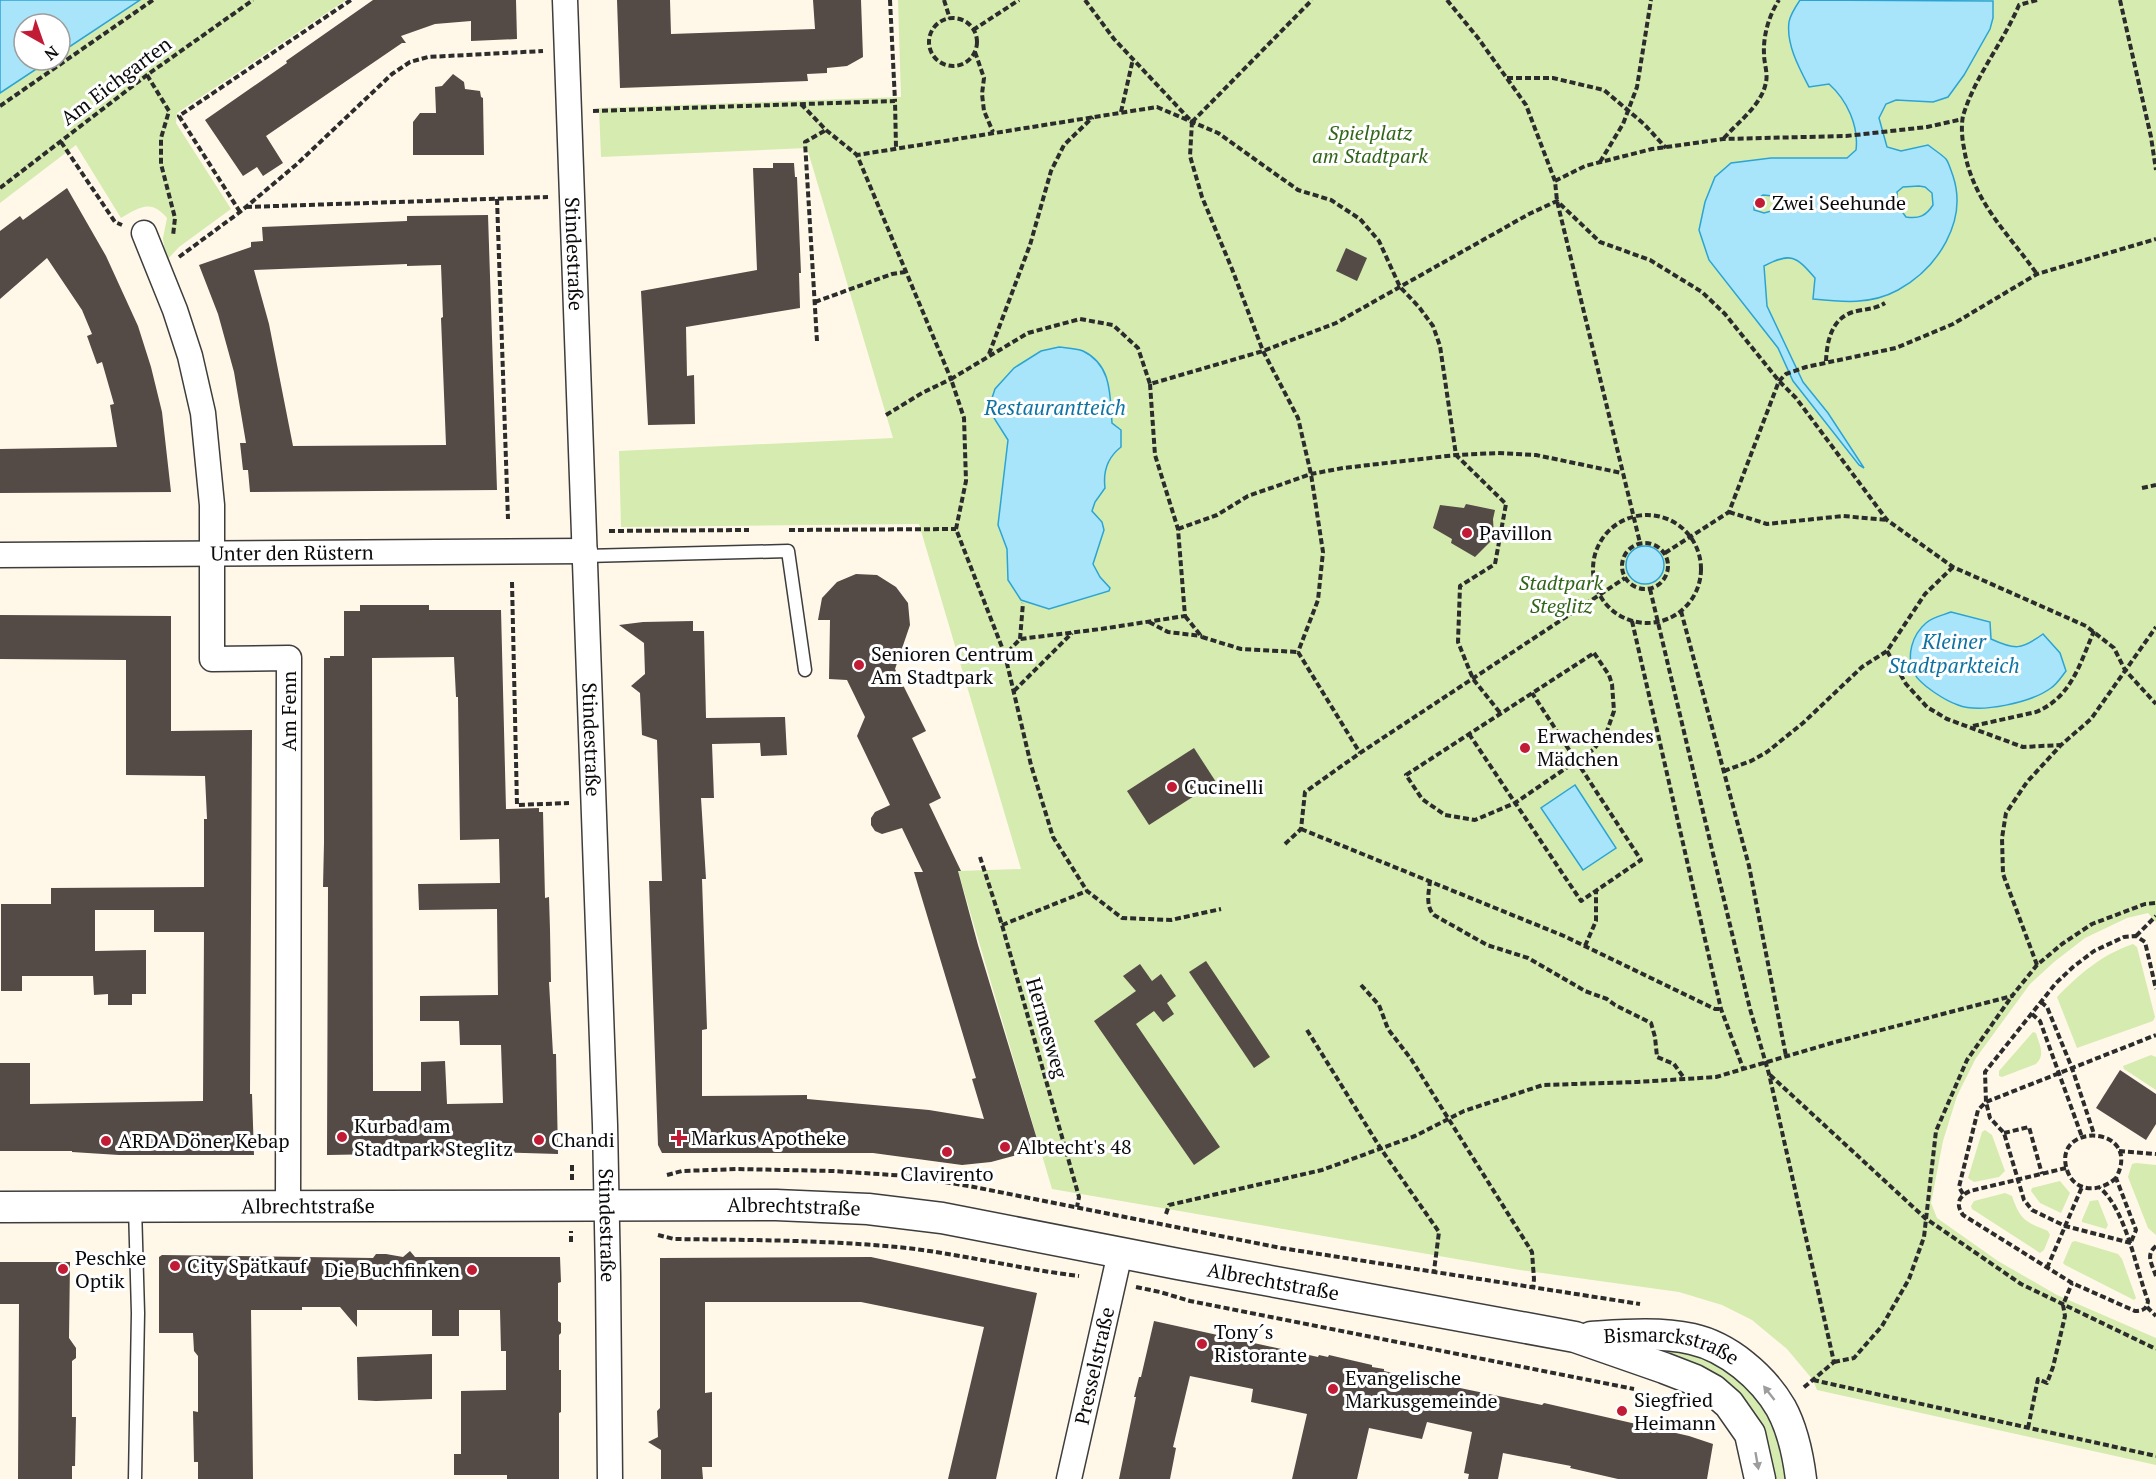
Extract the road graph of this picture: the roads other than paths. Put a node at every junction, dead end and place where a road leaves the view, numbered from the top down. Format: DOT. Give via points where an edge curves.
graph roads {
  1 [pos="565,0"];
  2 [pos="144,233"];
  3 [pos="212,553"];
  4 [pos="585,553"];
  5 [pos="0,555"];
  6 [pos="805,670"];
  7 [pos="606,1205"];
  8 [pos="135,1206"];
  9 [pos="288,1206"];
  10 [pos="0,1207"];
  11 [pos="1120,1253"];
  12 [pos="1575,1337"];
  13 [pos="135,1479"];
  14 [pos="610,1479"];
  15 [pos="1069,1479"];
  16 [pos="1760,1479"];
  17 [pos="1801,1479"];
  1 -- 4 [label="street, Stindestraße"];
  2 -- 3 [label="street, Am Fenn" via="165,267 203,413"];
  3 -- 4 [label="street, Unter den Rüstern"];
  3 -- 5 [label="street, Unter den Rüstern"];
  3 -- 9 [label="street, Am Fenn" via="212,659 290,658"];
  4 -- 6 [label="lane" via="788,551"];
  4 -- 7 [label="street, Stindestraße"];
  7 -- 9 [label="street, Albrechtstraße"];
  7 -- 11 [label="street, Albrechtstraße" via="776,1205 904,1212"];
  7 -- 14 [label="street, Stindestraße"];
  8 -- 9 [label="street, Albrechtstraße"];
  8 -- 10 [label="street, Albrechtstraße"];
  8 -- 13 [label="lane" via="138,1313"];
  11 -- 12 [label="street, Albrechtstraße"];
  11 -- 15 [label="street, Presselstraße"];
  12 -- 16 [label="street, Bismarckstraße, one-way" via="1713,1390 1729,1404 1750,1434"];
  17 -- 12 [label="street, Bismarckstraße, one-way" via="1796,1445 1781,1408 1758,1378 1735,1359 1711,1345 1665,1335"];
}
